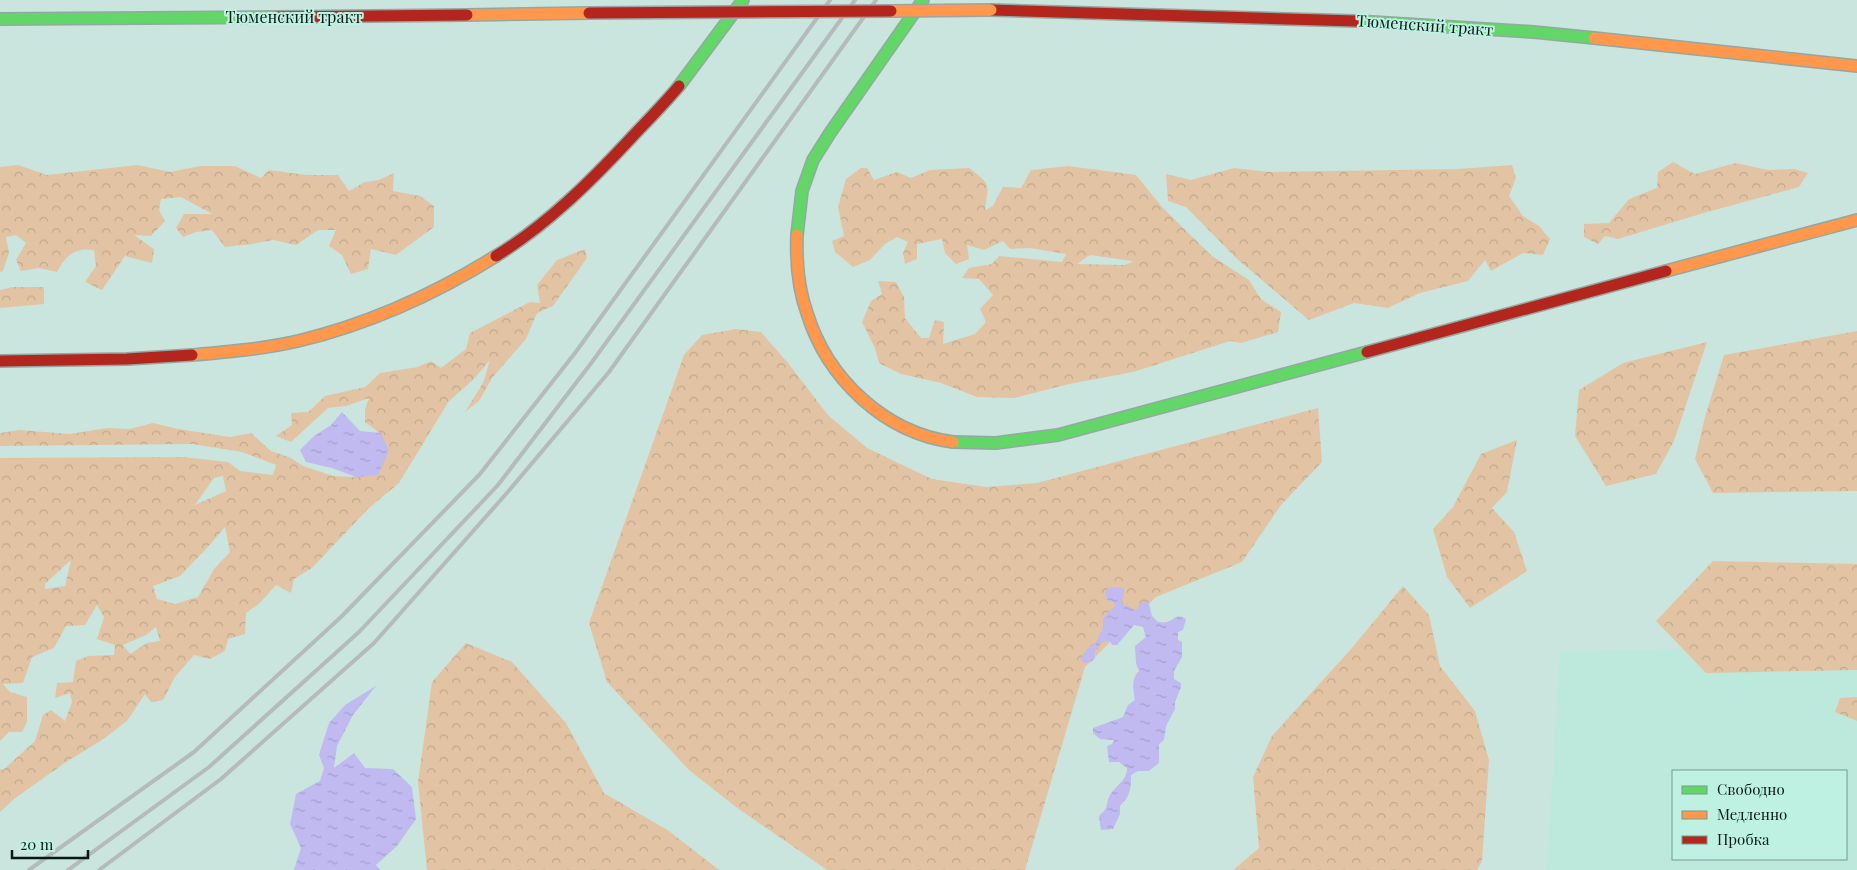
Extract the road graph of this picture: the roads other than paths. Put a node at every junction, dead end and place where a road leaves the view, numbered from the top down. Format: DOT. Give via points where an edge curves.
graph roads {
  1 [pos="743,0"];
  2 [pos="923,0"];
  3 [pos="0,19"];
  4 [pos="1857,66"];
  5 [pos="1857,220"];
  6 [pos="0,360"];
  1 -- 6 [label="main road" via="665,102 573,196 532,230 477,268 421,298 313,337 256,349 115,360"];
  2 -- 5 [label="main road" via="808,170 799,206 796,246 798,282 806,315 822,351 844,382 869,406 896,424 935,438 976,444 1058,435"];
  3 -- 4 [label="main road, Тюменский тракт, bridge" via="991,10 1360,20 1534,32"];
}
